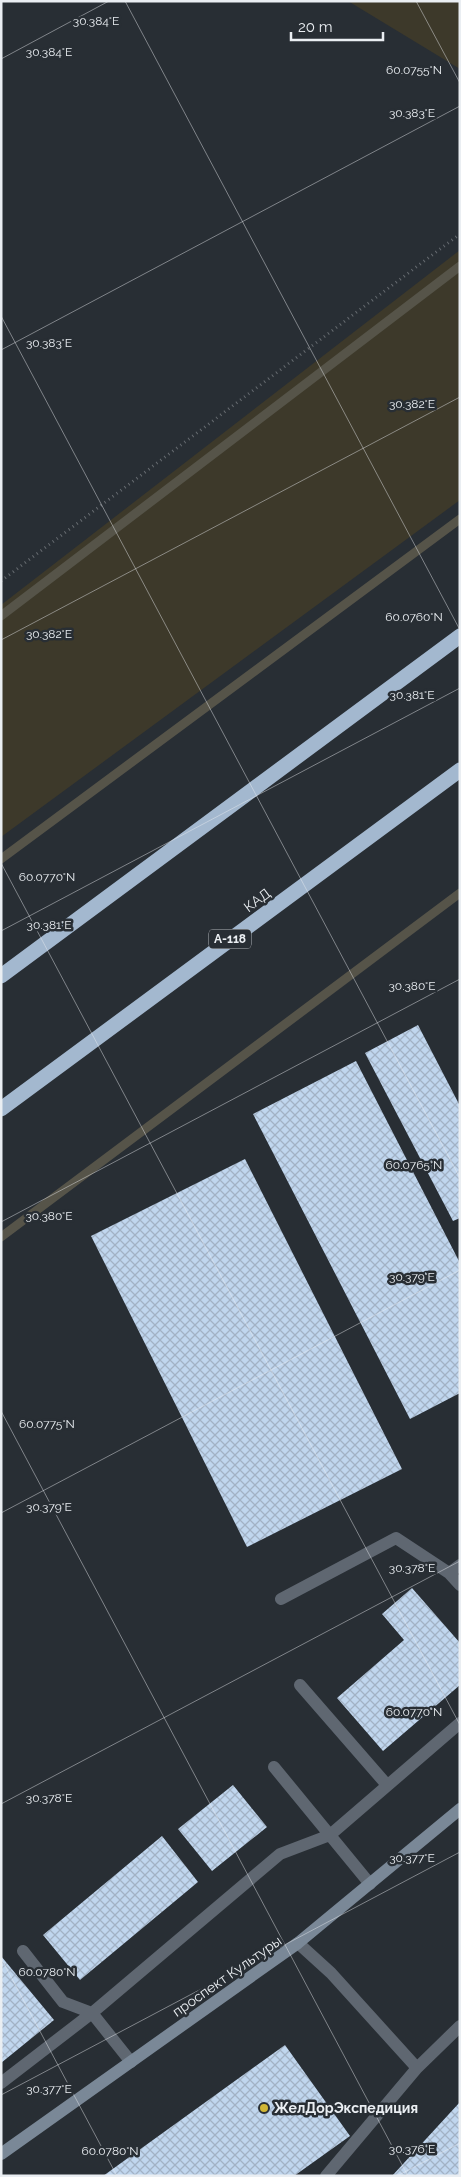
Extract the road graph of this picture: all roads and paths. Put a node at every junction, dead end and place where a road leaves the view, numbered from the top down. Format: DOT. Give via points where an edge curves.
graph roads {
  1 [pos="460,234"];
  2 [pos="1,581"];
  3 [pos="460,636"];
  4 [pos="460,770"];
  5 [pos="1,976"];
  6 [pos="1,1109"];
  7 [pos="460,1564"];
  8 [pos="449,1573"];
  9 [pos="460,1585"];
  10 [pos="281,1599"];
  11 [pos="300,1684"];
  12 [pos="460,1723"];
  13 [pos="274,1767"];
  14 [pos="387,1785"];
  15 [pos="460,1809"];
  16 [pos="330,1835"];
  17 [pos="370,1884"];
  18 [pos="298,1943"];
  19 [pos="23,1951"];
  20 [pos="92,2013"];
  21 [pos="460,2026"];
  22 [pos="131,2062"];
  23 [pos="417,2068"];
  24 [pos="1,2083"];
  25 [pos="1,2154"];
  26 [pos="326,2176"];
  1 -- 2 [label="path"];
  3 -- 5 [label="highway"];
  4 -- 6 [label="highway, КАД / А-118"];
  7 -- 8 [label="lane"];
  8 -- 9 [label="lane"];
  8 -- 10 [label="lane" via="396,1538"];
  11 -- 14 [label="lane"];
  12 -- 14 [label="lane"];
  13 -- 16 [label="lane"];
  14 -- 16 [label="lane"];
  15 -- 17 [label="street, проспект Культуры"];
  16 -- 17 [label="lane"];
  16 -- 20 [label="lane" via="280,1854"];
  17 -- 18 [label="street, проспект Культуры"];
  18 -- 22 [label="street, проспект Культуры"];
  18 -- 23 [label="lane" via="331,1973"];
  19 -- 20 [label="lane" via="63,2002"];
  20 -- 22 [label="lane"];
  20 -- 24 [label="lane"];
  21 -- 23 [label="lane"];
  22 -- 25 [label="street, проспект Культуры"];
  23 -- 26 [label="lane"];
}
